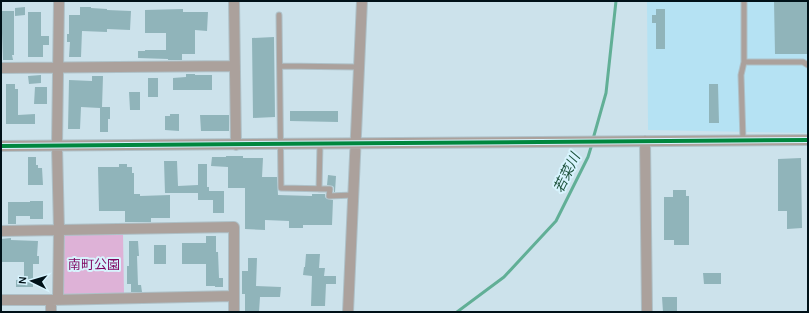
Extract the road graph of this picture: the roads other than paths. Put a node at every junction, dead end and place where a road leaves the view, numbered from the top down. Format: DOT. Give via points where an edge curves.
graph roads {
  1 [pos="59,1"];
  2 [pos="234,1"];
  3 [pos="362,1"];
  4 [pos="744,1"];
  5 [pos="279,15"];
  6 [pos="744,62"];
  7 [pos="808,65"];
  8 [pos="235,66"];
  9 [pos="280,66"];
  10 [pos="58,67"];
  11 [pos="359,67"];
  12 [pos="1,68"];
  13 [pos="743,140"];
  14 [pos="808,140"];
  15 [pos="645,141"];
  16 [pos="355,143"];
  17 [pos="236,144"];
  18 [pos="280,144"];
  19 [pos="320,144"];
  20 [pos="1,146"];
  21 [pos="57,146"];
  22 [pos="319,189"];
  23 [pos="353,195"];
  24 [pos="59,230"];
  25 [pos="1,231"];
  26 [pos="234,296"];
  27 [pos="54,299"];
  28 [pos="1,300"];
  29 [pos="50,312"];
  30 [pos="234,312"];
  31 [pos="348,312"];
  32 [pos="646,312"];
  1 -- 10 [label="street"];
  2 -- 8 [label="street"];
  3 -- 11 [label="street"];
  4 -- 6 [label="lane"];
  5 -- 9 [label="lane"];
  6 -- 7 [label="lane" via="803,62"];
  6 -- 13 [label="lane" via="741,75"];
  8 -- 10 [label="street"];
  8 -- 17 [label="street"];
  9 -- 11 [label="lane"];
  9 -- 18 [label="lane"];
  10 -- 12 [label="street"];
  10 -- 21 [label="street"];
  11 -- 16 [label="street"];
  13 -- 14 [label="street"];
  13 -- 15 [label="street"];
  15 -- 16 [label="street"];
  15 -- 32 [label="street"];
  16 -- 19 [label="street"];
  16 -- 23 [label="street"];
  17 -- 18 [label="street"];
  17 -- 21 [label="street"];
  18 -- 19 [label="street"];
  18 -- 22 [label="lane" via="281,188"];
  19 -- 22 [label="lane"];
  20 -- 21 [label="street"];
  21 -- 24 [label="street"];
  22 -- 23 [label="lane" via="330,188 329,196"];
  23 -- 31 [label="street"];
  24 -- 25 [label="street"];
  24 -- 26 [label="street" via="234,227"];
  24 -- 27 [label="street"];
  26 -- 27 [label="street"];
  26 -- 30 [label="street"];
  27 -- 28 [label="street"];
  27 -- 29 [label="street"];
}
